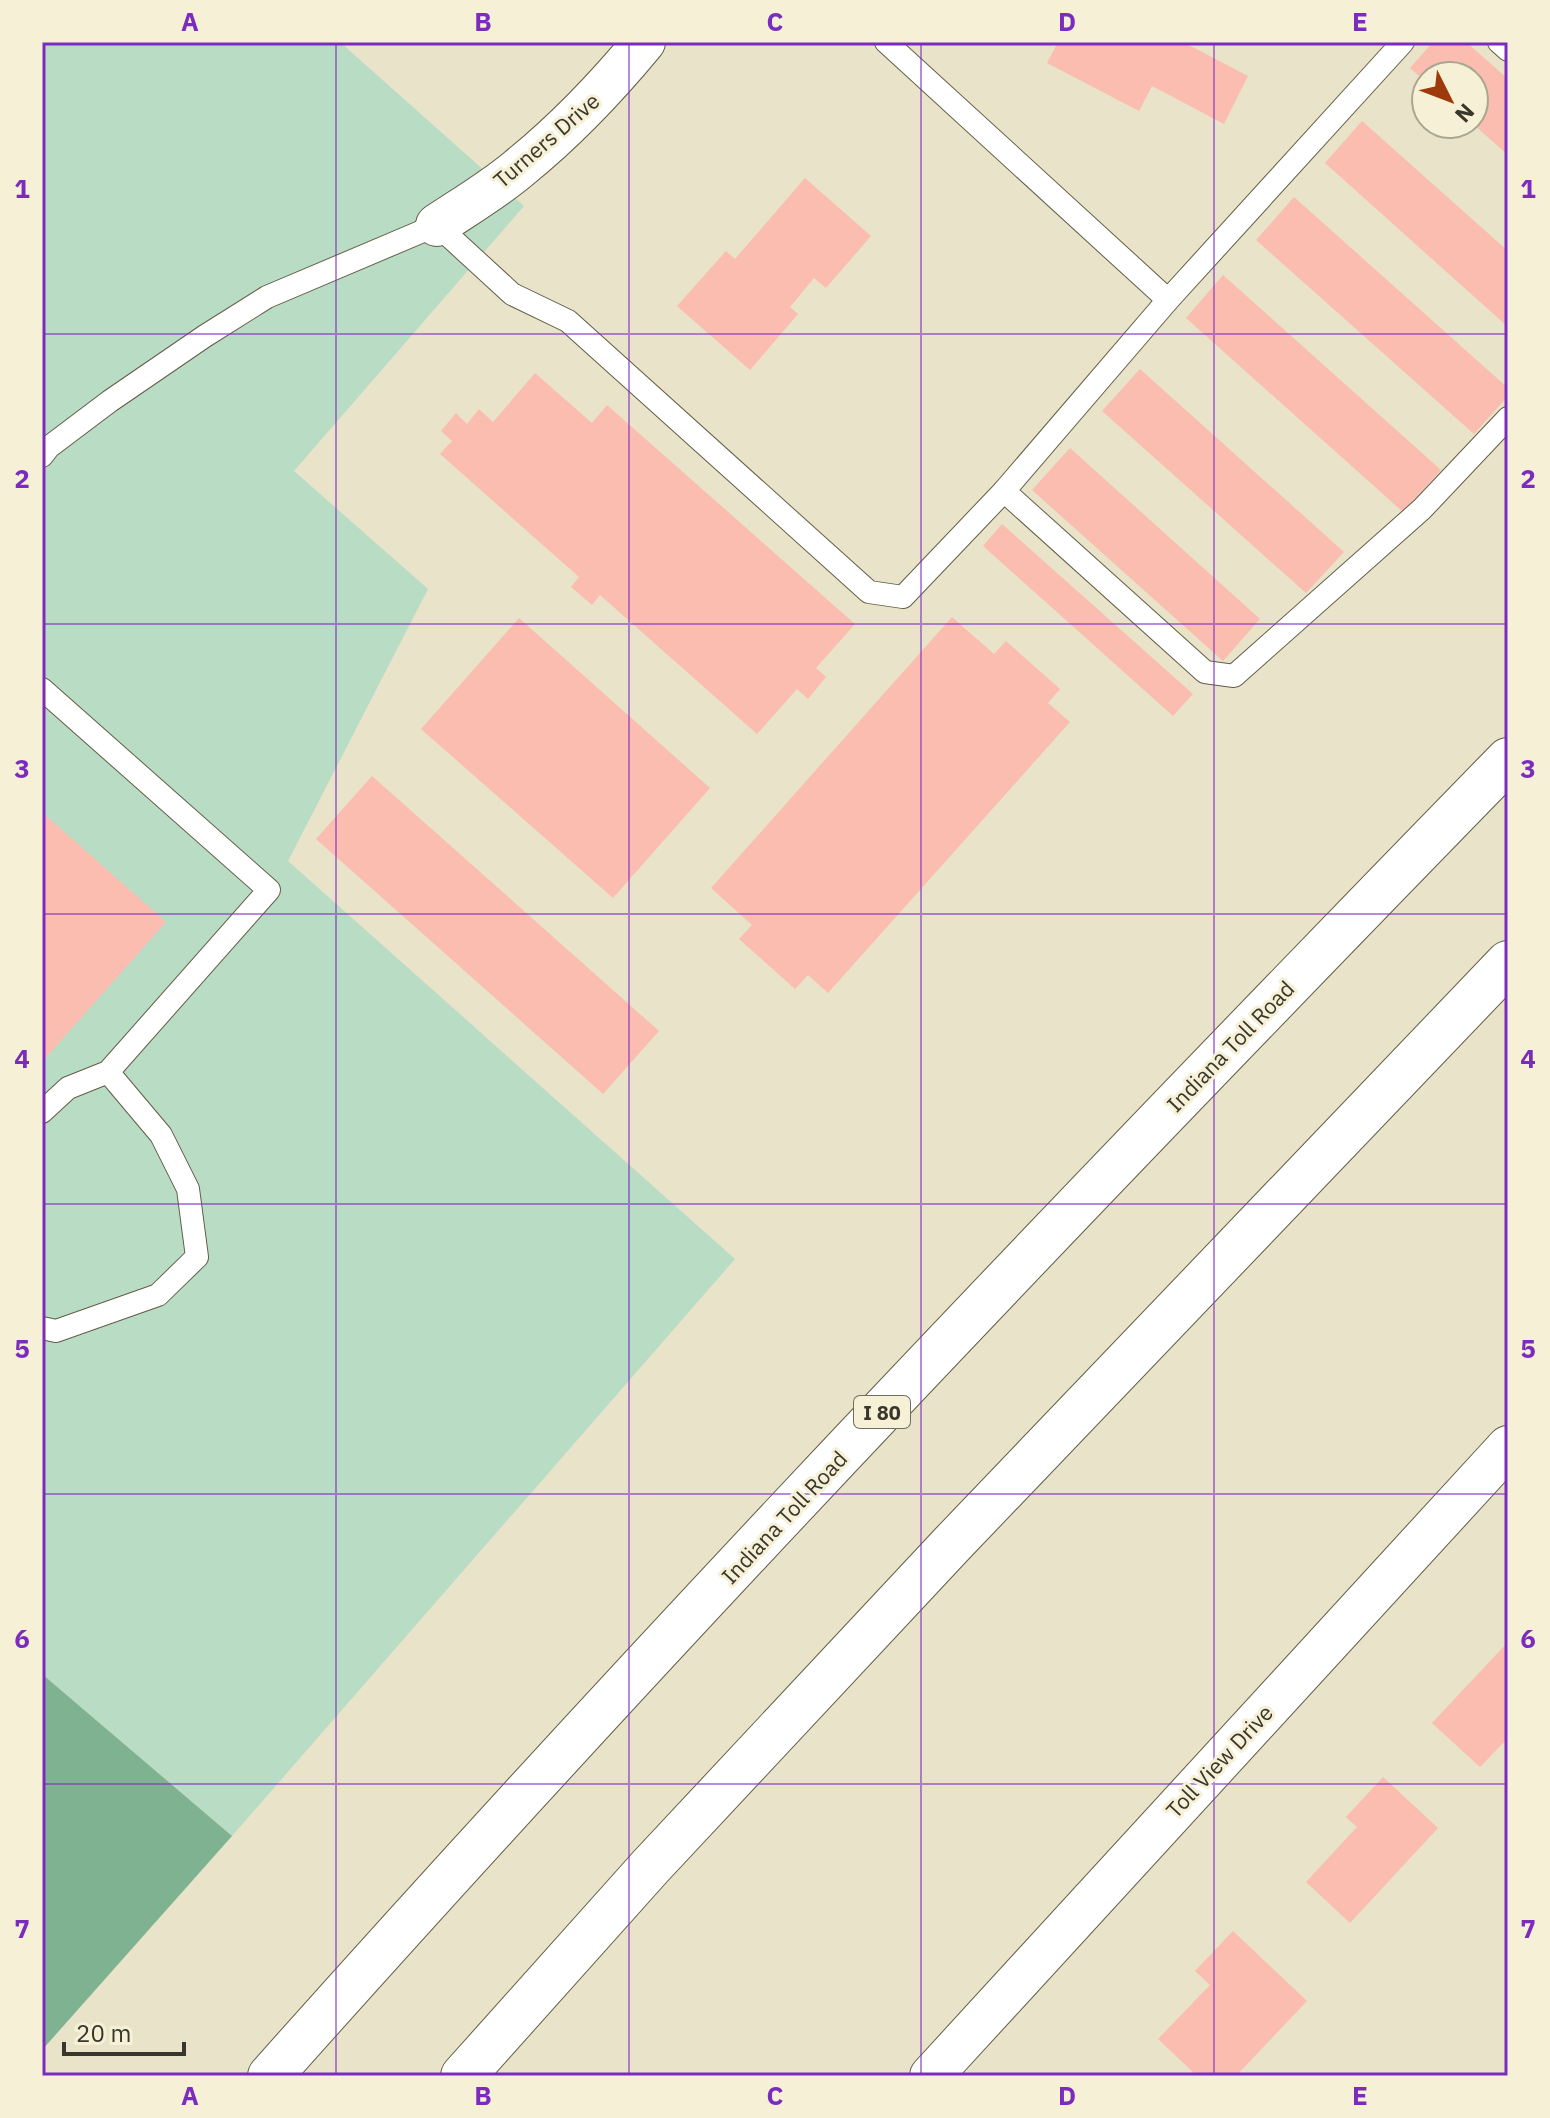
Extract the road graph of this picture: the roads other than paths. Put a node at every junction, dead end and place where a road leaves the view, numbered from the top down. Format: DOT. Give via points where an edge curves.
graph roads {
  1 [pos="644,42"];
  2 [pos="886,42"];
  3 [pos="1403,42"];
  4 [pos="1499,42"];
  5 [pos="1508,50"];
  6 [pos="437,225"];
  7 [pos="1168,300"];
  8 [pos="1508,418"];
  9 [pos="42,456"];
  10 [pos="1004,491"];
  11 [pos="42,689"];
  12 [pos="1508,760"];
  13 [pos="1508,963"];
  14 [pos="108,1072"];
  15 [pos="42,1112"];
  16 [pos="42,1328"];
  17 [pos="1508,1447"];
  18 [pos="270,2076"];
  19 [pos="463,2076"];
  20 [pos="931,2076"];
  1 -- 6 [label="street, Turners Drive" via="586,108 517,171"];
  2 -- 7 [label="lane"];
  3 -- 7 [label="lane"];
  4 -- 5 [label="lane"];
  6 -- 9 [label="lane" via="267,297 110,401"];
  6 -- 10 [label="lane" via="512,294 568,321 869,592 903,597"];
  7 -- 10 [label="lane"];
  8 -- 10 [label="lane" via="1422,509 1234,676 1205,672"];
  11 -- 14 [label="lane" via="269,890"];
  12 -- 18 [label="highway, Indiana Toll Road / I 80" via="911,1381"];
  13 -- 19 [label="highway" via="952,1544"];
  14 -- 15 [label="lane" via="68,1088"];
  14 -- 16 [label="lane" via="161,1135 188,1189 197,1257 158,1295 56,1331"];
  17 -- 20 [label="street, Toll View Drive"];
}
